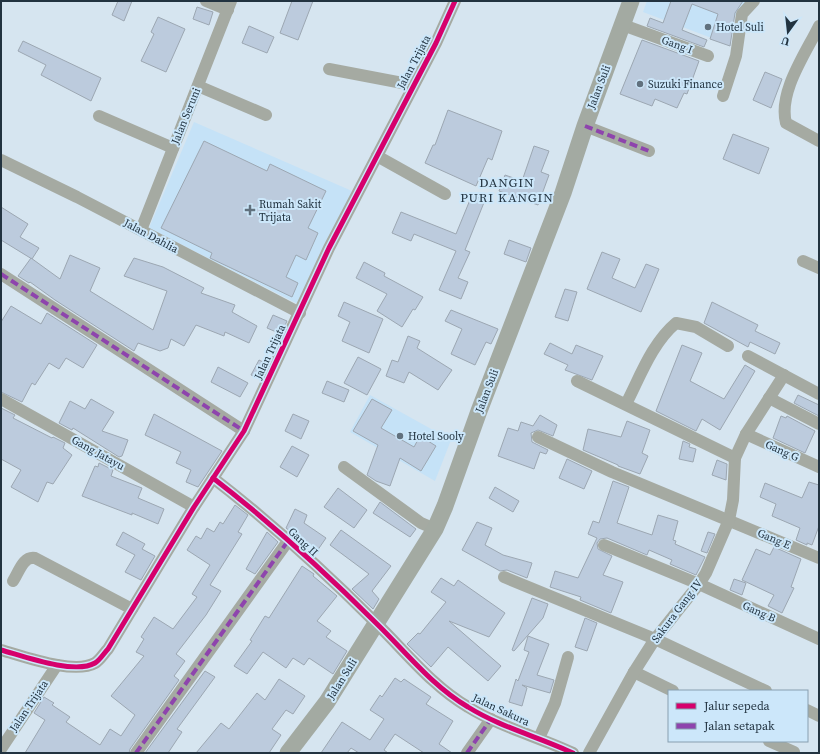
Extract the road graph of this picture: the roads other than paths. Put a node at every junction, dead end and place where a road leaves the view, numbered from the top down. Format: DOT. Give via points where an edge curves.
graph roads {
  1 [pos="206,1"];
  2 [pos="455,1"];
  3 [pos="631,1"];
  4 [pos="754,1"];
  5 [pos="229,5"];
  6 [pos="623,25"];
  7 [pos="819,26"];
  8 [pos="708,56"];
  9 [pos="329,69"];
  10 [pos="413,85"];
  11 [pos="198,86"];
  12 [pos="723,96"];
  13 [pos="266,115"];
  14 [pos="99,116"];
  15 [pos="585,126"];
  16 [pos="819,141"];
  17 [pos="173,148"];
  18 [pos="648,151"];
  19 [pos="377,156"];
  20 [pos="1,160"];
  21 [pos="445,194"];
  22 [pos="141,230"];
  23 [pos="803,262"];
  24 [pos="819,268"];
  25 [pos="1,274"];
  26 [pos="300,313"];
  27 [pos="728,346"];
  28 [pos="748,356"];
  29 [pos="784,375"];
  30 [pos="577,380"];
  31 [pos="819,394"];
  32 [pos="769,398"];
  33 [pos="1,399"];
  34 [pos="626,404"];
  35 [pos="819,424"];
  36 [pos="244,431"];
  37 [pos="746,434"];
  38 [pos="538,437"];
  39 [pos="735,458"];
  40 [pos="344,467"];
  41 [pos="819,467"];
  42 [pos="213,478"];
  43 [pos="194,507"];
  44 [pos="729,520"];
  45 [pos="435,529"];
  46 [pos="288,541"];
  47 [pos="604,545"];
  48 [pos="819,558"];
  49 [pos="504,577"];
  50 [pos="14,581"];
  51 [pos="699,584"];
  52 [pos="132,609"];
  53 [pos="376,623"];
  54 [pos="655,638"];
  55 [pos="819,639"];
  56 [pos="1,650"];
  57 [pos="568,657"];
  58 [pos="57,665"];
  59 [pos="634,672"];
  60 [pos="671,690"];
  61 [pos="764,690"];
  62 [pos="808,710"];
  63 [pos="819,716"];
  64 [pos="491,719"];
  65 [pos="539,738"];
  66 [pos="771,742"];
  67 [pos="549,748"];
  68 [pos="1,749"];
  69 [pos="794,752"];
  70 [pos="136,753"];
  71 [pos="288,753"];
  72 [pos="467,753"];
  73 [pos="573,753"];
  74 [pos="590,753"];
  1 -- 5 [label="street"];
  2 -- 10 [label="street, Jalan Trijata"];
  3 -- 6 [label="main road, Jalan Suli"];
  4 -- 12 [label="street" via="742,14 736,56"];
  5 -- 11 [label="street, Jalan Seruni"];
  6 -- 8 [label="street, Gang I"];
  6 -- 15 [label="main road, Jalan Suli"];
  7 -- 16 [label="street" via="788,89 783,112 786,123"];
  9 -- 10 [label="street"];
  10 -- 19 [label="street, Jalan Trijata"];
  11 -- 13 [label="street"];
  11 -- 17 [label="street, Jalan Seruni"];
  14 -- 17 [label="street"];
  15 -- 18 [label="street"];
  15 -- 45 [label="main road, Jalan Suli" via="563,193"];
  17 -- 22 [label="street, Jalan Seruni"];
  19 -- 21 [label="street"];
  19 -- 26 [label="street, Jalan Trijata" via="329,248"];
  20 -- 22 [label="street, Jalan Dahlia"];
  22 -- 26 [label="street, Jalan Dahlia"];
  23 -- 24 [label="street"];
  25 -- 36 [label="street"];
  26 -- 36 [label="street, Jalan Trijata"];
  27 -- 34 [label="street" via="696,327 676,323 654,350"];
  28 -- 29 [label="street"];
  29 -- 31 [label="street"];
  29 -- 32 [label="street, Sakura Gang IV"];
  30 -- 34 [label="street"];
  32 -- 35 [label="street"];
  32 -- 37 [label="street, Sakura Gang IV"];
  33 -- 43 [label="street, Gang Jatayu"];
  34 -- 39 [label="street"];
  36 -- 42 [label="street, Jalan Trijata"];
  37 -- 39 [label="street, Sakura Gang IV"];
  37 -- 41 [label="street, Gang G"];
  38 -- 44 [label="street, Gang E" via="612,472"];
  39 -- 44 [label="street, Sakura Gang IV" via="733,500"];
  40 -- 45 [label="street" via="421,523"];
  42 -- 43 [label="street, Jalan Trijata"];
  42 -- 46 [label="street, Gang II" via="245,502"];
  43 -- 52 [label="street, Jalan Trijata"];
  44 -- 48 [label="street, Gang E"];
  44 -- 51 [label="street, Sakura Gang IV"];
  45 -- 53 [label="main road, Jalan Suli"];
  46 -- 53 [label="street, Gang II"];
  46 -- 70 [label="street"];
  47 -- 51 [label="street, Gang B"];
  49 -- 54 [label="street"];
  50 -- 52 [label="street" via="26,560 30,557 35,558"];
  51 -- 54 [label="street, Sakura Gang IV"];
  51 -- 55 [label="street, Gang B"];
  52 -- 58 [label="street, Jalan Trijata" via="108,649 95,663 80,666"];
  53 -- 64 [label="street, Jalan Sakura" via="440,687 467,707"];
  53 -- 71 [label="main road, Jalan Suli" via="327,702"];
  54 -- 59 [label="street, Sakura Gang IV"];
  54 -- 61 [label="street"];
  56 -- 58 [label="street"];
  57 -- 65 [label="street" via="555,703"];
  58 -- 68 [label="street, Jalan Trijata"];
  59 -- 60 [label="street"];
  59 -- 74 [label="street, Sakura Gang IV"];
  62 -- 63 [label="street"];
  64 -- 65 [label="street, Jalan Sakura"];
  64 -- 72 [label="street"];
  65 -- 67 [label="street, Jalan Sakura"];
  66 -- 69 [label="street"];
  67 -- 73 [label="street, Jalan Sakura"];
}
